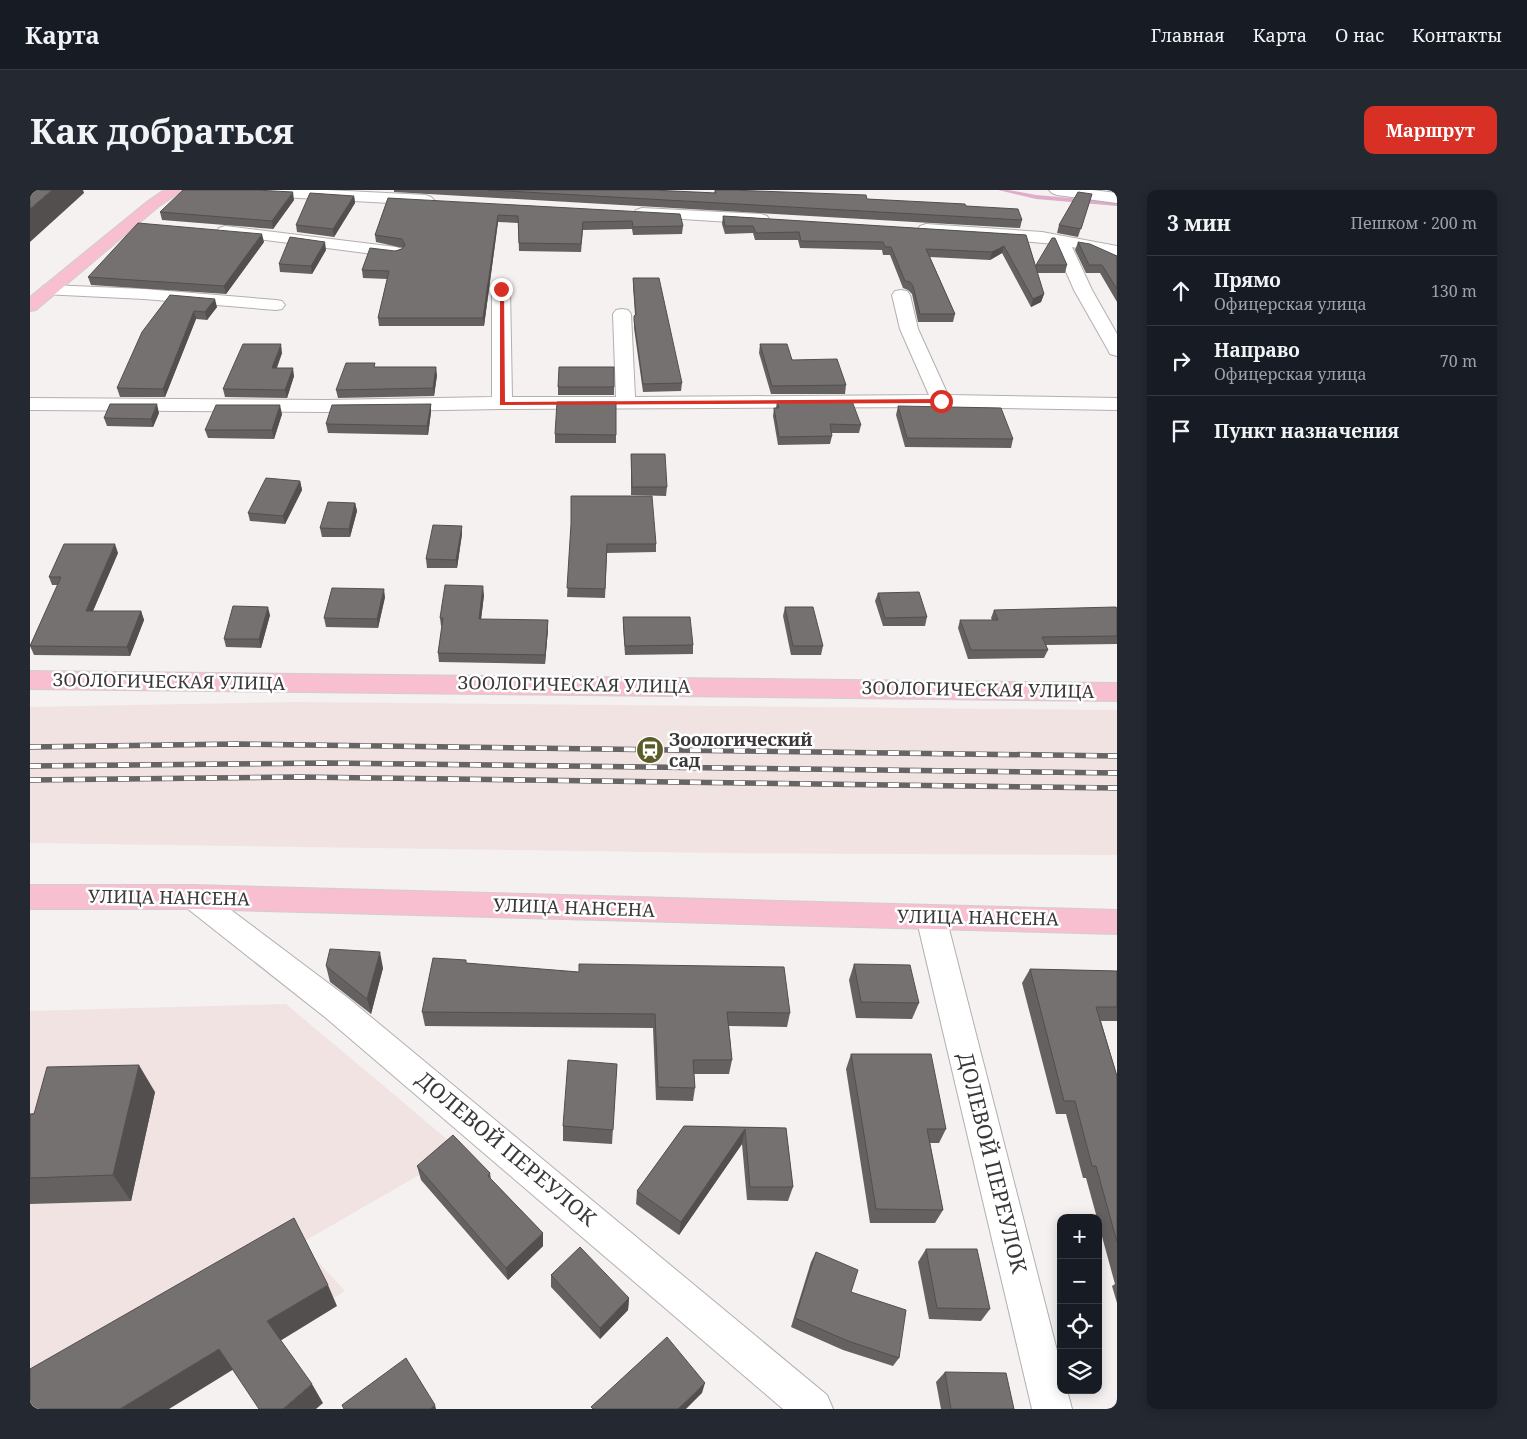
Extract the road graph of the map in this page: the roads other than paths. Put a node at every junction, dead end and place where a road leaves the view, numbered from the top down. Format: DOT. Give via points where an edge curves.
graph roads {
  1 [pos="175,190"];
  2 [pos="243,190"];
  3 [pos="1057,190"];
  4 [pos="1117,198"];
  5 [pos="442,201"];
  6 [pos="622,212"];
  7 [pos="781,221"];
  8 [pos="129,224"];
  9 [pos="154,226"];
  10 [pos="911,228"];
  11 [pos="207,230"];
  12 [pos="1060,240"];
  13 [pos="1117,251"];
  14 [pos="396,252"];
  15 [pos="501,289"];
  16 [pos="49,290"];
  17 [pos="901,295"];
  18 [pos="30,306"];
  19 [pos="276,306"];
  20 [pos="622,314"];
  21 [pos="1117,350"];
  22 [pos="941,401"];
  23 [pos="502,403"];
  24 [pos="626,403"];
  25 [pos="30,404"];
  26 [pos="1117,404"];
  27 [pos="30,680"];
  28 [pos="1117,692"];
  29 [pos="30,897"];
  30 [pos="193,897"];
  31 [pos="931,918"];
  32 [pos="1117,922"];
  33 [pos="813,1409"];
  34 [pos="1052,1409"];
  1 -- 8 [label="main road"];
  2 -- 5 [label="street"];
  3 -- 4 [label="street"];
  6 -- 7 [label="street"];
  8 -- 9 [label="street"];
  8 -- 16 [label="main road"];
  10 -- 12 [label="street"];
  11 -- 14 [label="street"];
  12 -- 13 [label="street"];
  12 -- 21 [label="street" via="1083,290"];
  15 -- 23 [label="street"];
  16 -- 18 [label="main road"];
  16 -- 19 [label="street" via="144,294"];
  17 -- 22 [label="street" via="909,329"];
  20 -- 24 [label="street"];
  22 -- 24 [label="street"];
  22 -- 26 [label="street"];
  23 -- 24 [label="street"];
  23 -- 25 [label="street" via="327,406"];
  27 -- 28 [label="main road, ЗООЛОГИЧЕСКАЯ УЛИЦА"];
  29 -- 30 [label="main road, УЛИЦА НАНСЕНА"];
  30 -- 31 [label="main road, УЛИЦА НАНСЕНА"];
  30 -- 33 [label="street, ДОЛЕВОЙ ПЕРЕУЛОК" via="338,1008"];
  31 -- 32 [label="main road, УЛИЦА НАНСЕНА"];
  31 -- 34 [label="street, ДОЛЕВОЙ ПЕРЕУЛОК"];
}
